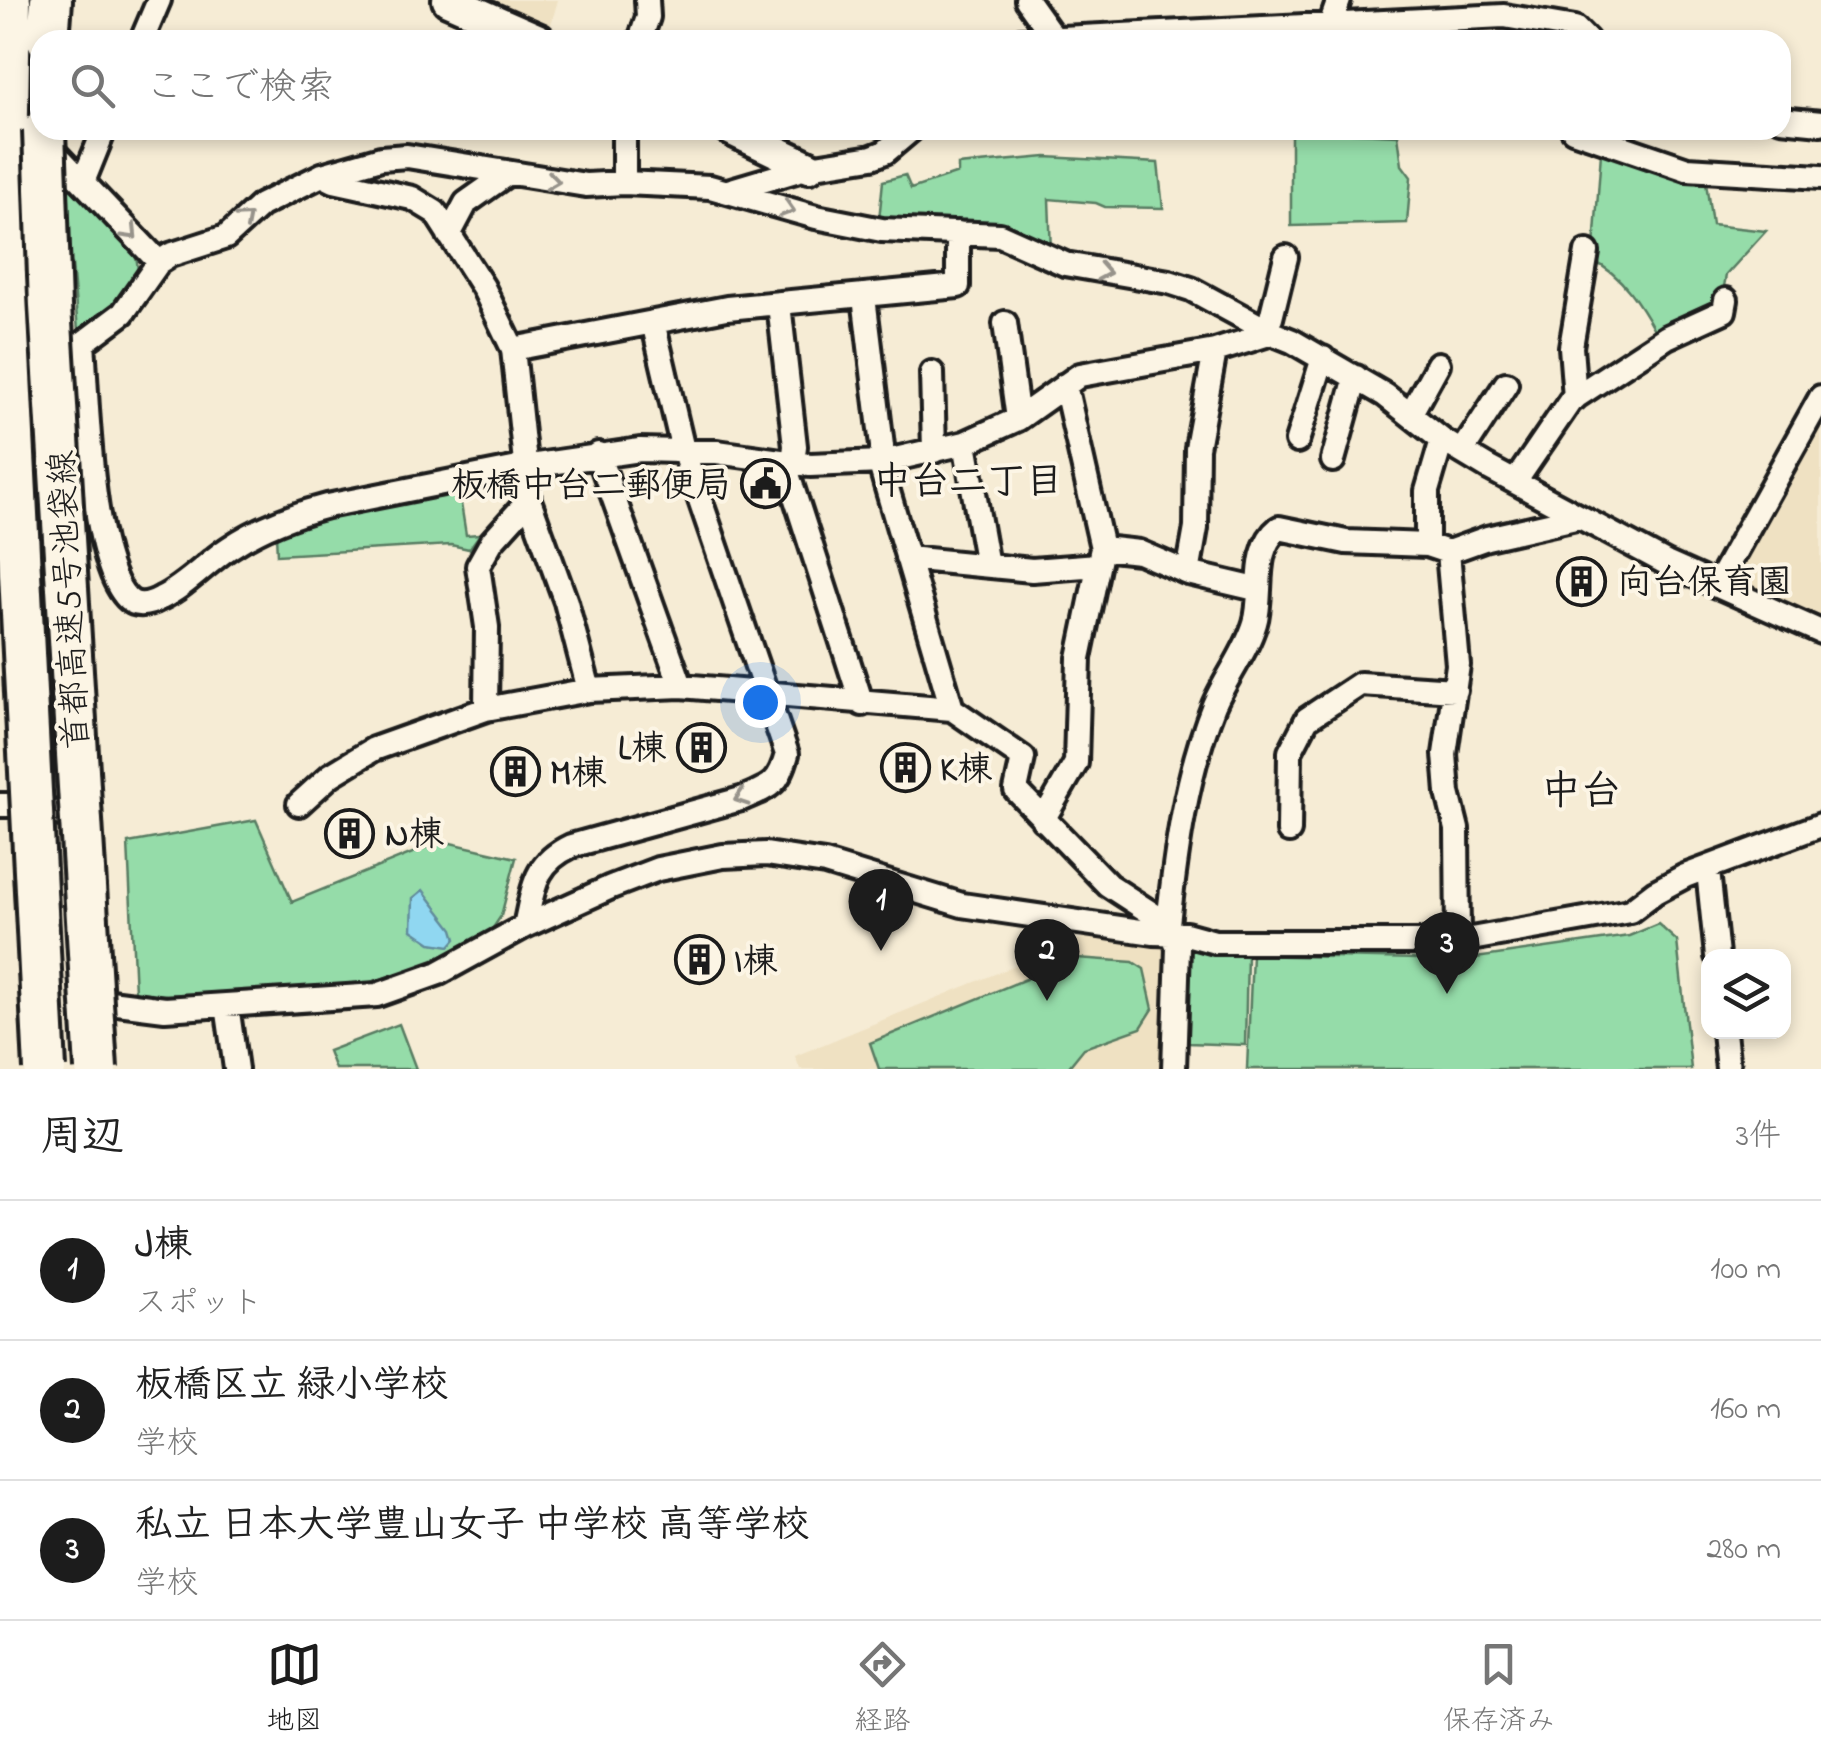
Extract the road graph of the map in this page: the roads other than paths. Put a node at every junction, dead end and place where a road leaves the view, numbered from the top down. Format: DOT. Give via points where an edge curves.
graph roads {
  1 [pos="10,0"];
  2 [pos="50,0"];
  3 [pos="62,0"];
  4 [pos="158,0"];
  5 [pos="448,0"];
  6 [pos="646,0"];
  7 [pos="1027,0"];
  8 [pos="1339,0"];
  9 [pos="48,30"];
  10 [pos="60,30"];
  11 [pos="146,30"];
  12 [pos="516,30"];
  13 [pos="643,30"];
  14 [pos="1041,30"];
  15 [pos="1329,30"];
  16 [pos="1350,30"];
  17 [pos="1577,30"];
  18 [pos="1791,120"];
  19 [pos="1821,122"];
  20 [pos="86,140"];
  21 [pos="624,140"];
  22 [pos="753,140"];
  23 [pos="900,140"];
  24 [pos="1602,140"];
  25 [pos="56,157"];
  26 [pos="809,167"];
  27 [pos="507,174"];
  28 [pos="322,175"];
  29 [pos="1821,177"];
  30 [pos="624,183"];
  31 [pos="728,191"];
  32 [pos="958,233"];
  33 [pos="449,236"];
  34 [pos="1586,252"];
  35 [pos="1286,258"];
  36 [pos="160,262"];
  37 [pos="864,297"];
  38 [pos="1726,300"];
  39 [pos="4,301"];
  40 [pos="779,304"];
  41 [pos="653,322"];
  42 [pos="1006,323"];
  43 [pos="1268,330"];
  44 [pos="69,348"];
  45 [pos="513,349"];
  46 [pos="1215,351"];
  47 [pos="1323,358"];
  48 [pos="1438,364"];
  49 [pos="932,373"];
  50 [pos="1356,377"];
  51 [pos="1506,384"];
  52 [pos="1065,385"];
  53 [pos="0,386"];
  54 [pos="1821,396"];
  55 [pos="1575,398"];
  56 [pos="1410,413"];
  57 [pos="1018,419"];
  58 [pos="1297,441"];
  59 [pos="966,442"];
  60 [pos="1452,446"];
  61 [pos="683,450"];
  62 [pos="934,451"];
  63 [pos="598,454"];
  64 [pos="1333,460"];
  65 [pos="882,462"];
  66 [pos="788,463"];
  67 [pos="523,466"];
  68 [pos="1516,482"];
  69 [pos="528,500"];
  70 [pos="1580,517"];
  71 [pos="1437,548"];
  72 [pos="1100,556"];
  73 [pos="907,558"];
  74 [pos="987,565"];
  75 [pos="1188,573"];
  76 [pos="1716,586"];
  77 [pos="1256,589"];
  78 [pos="1821,632"];
  79 [pos="681,686"];
  80 [pos="589,690"];
  81 [pos="1455,690"];
  82 [pos="767,694"];
  83 [pos="862,704"];
  84 [pos="952,708"];
  85 [pos="486,709"];
  86 [pos="299,804"];
  87 [pos="9,805"];
  88 [pos="84,819"];
  89 [pos="1043,820"];
  90 [pos="1821,825"];
  91 [pos="1290,831"];
  92 [pos="1705,870"];
  93 [pos="526,926"];
  94 [pos="1170,929"];
  95 [pos="1458,941"];
  96 [pos="1716,949"];
  97 [pos="94,1000"];
  98 [pos="227,1005"];
  99 [pos="1725,1039"];
  100 [pos="33,1069"];
  101 [pos="45,1069"];
  102 [pos="64,1069"];
  103 [pos="78,1069"];
  104 [pos="98,1069"];
  105 [pos="236,1069"];
  106 [pos="1174,1069"];
  107 [pos="1728,1069"];
  1 -- 39 [label="highway, 首都高速5号池袋線, bridge"];
  2 -- 9 [label="highway"];
  3 -- 10 [label="street"];
  4 -- 11 [label="street"];
  5 -- 12 [label="street"];
  6 -- 13 [label="street"];
  7 -- 14 [label="street"];
  8 -- 15 [label="street"];
  16 -- 17 [label="street" via="1504,16"];
  18 -- 19 [label="street"];
  20 -- 25 [label="street"];
  21 -- 30 [label="street"];
  22 -- 26 [label="street"];
  23 -- 26 [label="street" via="872,156"];
  24 -- 29 [label="street" via="1687,169"];
  25 -- 36 [label="street, one-way"];
  25 -- 44 [label="street"];
  25 -- 103 [label="highway, bridge" via="38,264 38,333"];
  25 -- 104 [label="highway, 首都高速5号池袋線, bridge"];
  26 -- 31 [label="street"];
  27 -- 28 [label="street" via="407,156"];
  27 -- 30 [label="street, one-way"];
  27 -- 33 [label="street" via="466,204"];
  28 -- 33 [label="street" via="412,198 436,212"];
  36 -- 28 [label="street, one-way" via="226,237 262,205"];
  30 -- 31 [label="street"];
  31 -- 32 [label="street, one-way" via="882,230"];
  32 -- 37 [label="street" via="958,286"];
  32 -- 43 [label="street, one-way" via="1000,235 1065,264 1191,289"];
  33 -- 45 [label="street"];
  34 -- 55 [label="street" via="1572,347"];
  35 -- 43 [label="street"];
  36 -- 44 [label="street" via="124,313"];
  37 -- 40 [label="street"];
  37 -- 65 [label="street"];
  38 -- 55 [label="street" via="1724,311 1668,337"];
  39 -- 101 [label="highway, 首都高速5号池袋線, bridge"];
  39 -- 102 [label="highway, bridge" via="20,410"];
  40 -- 41 [label="street"];
  40 -- 66 [label="street" via="795,446"];
  41 -- 45 [label="street"];
  41 -- 61 [label="street"];
  42 -- 57 [label="street"];
  43 -- 46 [label="street"];
  43 -- 47 [label="street"];
  44 -- 53 [label="street"];
  44 -- 67 [label="street" via="98,524 116,581 142,605 167,596 240,541 302,512"];
  44 -- 88 [label="street" via="67,613"];
  45 -- 67 [label="street"];
  46 -- 52 [label="street" via="1080,375"];
  46 -- 75 [label="street" via="1197,448"];
  47 -- 50 [label="street"];
  47 -- 58 [label="street"];
  48 -- 56 [label="street"];
  49 -- 62 [label="street"];
  50 -- 56 [label="street"];
  50 -- 64 [label="street"];
  51 -- 60 [label="street"];
  52 -- 57 [label="street"];
  52 -- 72 [label="street"];
  53 -- 87 [label="street"];
  54 -- 76 [label="street"];
  55 -- 68 [label="street"];
  56 -- 60 [label="street"];
  57 -- 59 [label="street"];
  59 -- 62 [label="street"];
  59 -- 74 [label="street"];
  60 -- 68 [label="street"];
  60 -- 71 [label="street" via="1427,491"];
  61 -- 63 [label="street"];
  61 -- 66 [label="street"];
  61 -- 82 [label="street"];
  62 -- 65 [label="street"];
  63 -- 67 [label="street"];
  63 -- 79 [label="street"];
  65 -- 66 [label="street"];
  65 -- 73 [label="street"];
  66 -- 83 [label="street"];
  67 -- 69 [label="street"];
  68 -- 70 [label="street"];
  69 -- 80 [label="street" via="566,602"];
  69 -- 85 [label="street" via="478,566 487,628"];
  70 -- 71 [label="street"];
  70 -- 76 [label="street"];
  71 -- 77 [label="street" via="1346,542 1279,528 1266,544"];
  71 -- 81 [label="street" via="1457,634"];
  72 -- 74 [label="street" via="1032,570"];
  72 -- 75 [label="street" via="1140,552"];
  72 -- 89 [label="street" via="1079,658 1076,763"];
  73 -- 74 [label="street"];
  73 -- 84 [label="street"];
  75 -- 77 [label="street"];
  76 -- 78 [label="street"];
  77 -- 94 [label="street" via="1256,619 1216,701 1188,790"];
  79 -- 80 [label="street"];
  79 -- 82 [label="street"];
  80 -- 85 [label="street"];
  81 -- 91 [label="street" via="1360,684 1307,719 1290,752"];
  81 -- 95 [label="street" via="1445,754 1457,830"];
  82 -- 83 [label="street"];
  82 -- 93 [label="street, one-way" via="787,754 781,776 741,800 556,853 540,868"];
  83 -- 84 [label="street"];
  84 -- 89 [label="street" via="1023,758 1016,790"];
  85 -- 86 [label="street" via="374,749"];
  87 -- 88 [label="street"];
  87 -- 100 [label="street"];
  88 -- 97 [label="street"];
  89 -- 94 [label="street" via="1108,885"];
  90 -- 92 [label="street"];
  92 -- 95 [label="street" via="1630,911"];
  92 -- 96 [label="street"];
  93 -- 94 [label="street" via="658,869 766,854 825,863 962,905"];
  93 -- 98 [label="street" via="440,973 377,995"];
  94 -- 95 [label="street" via="1215,942"];
  94 -- 106 [label="street" via="1178,947"];
  97 -- 98 [label="street" via="165,1009"];
  97 -- 104 [label="street"];
  98 -- 105 [label="street"];
  99 -- 107 [label="street"];
}
